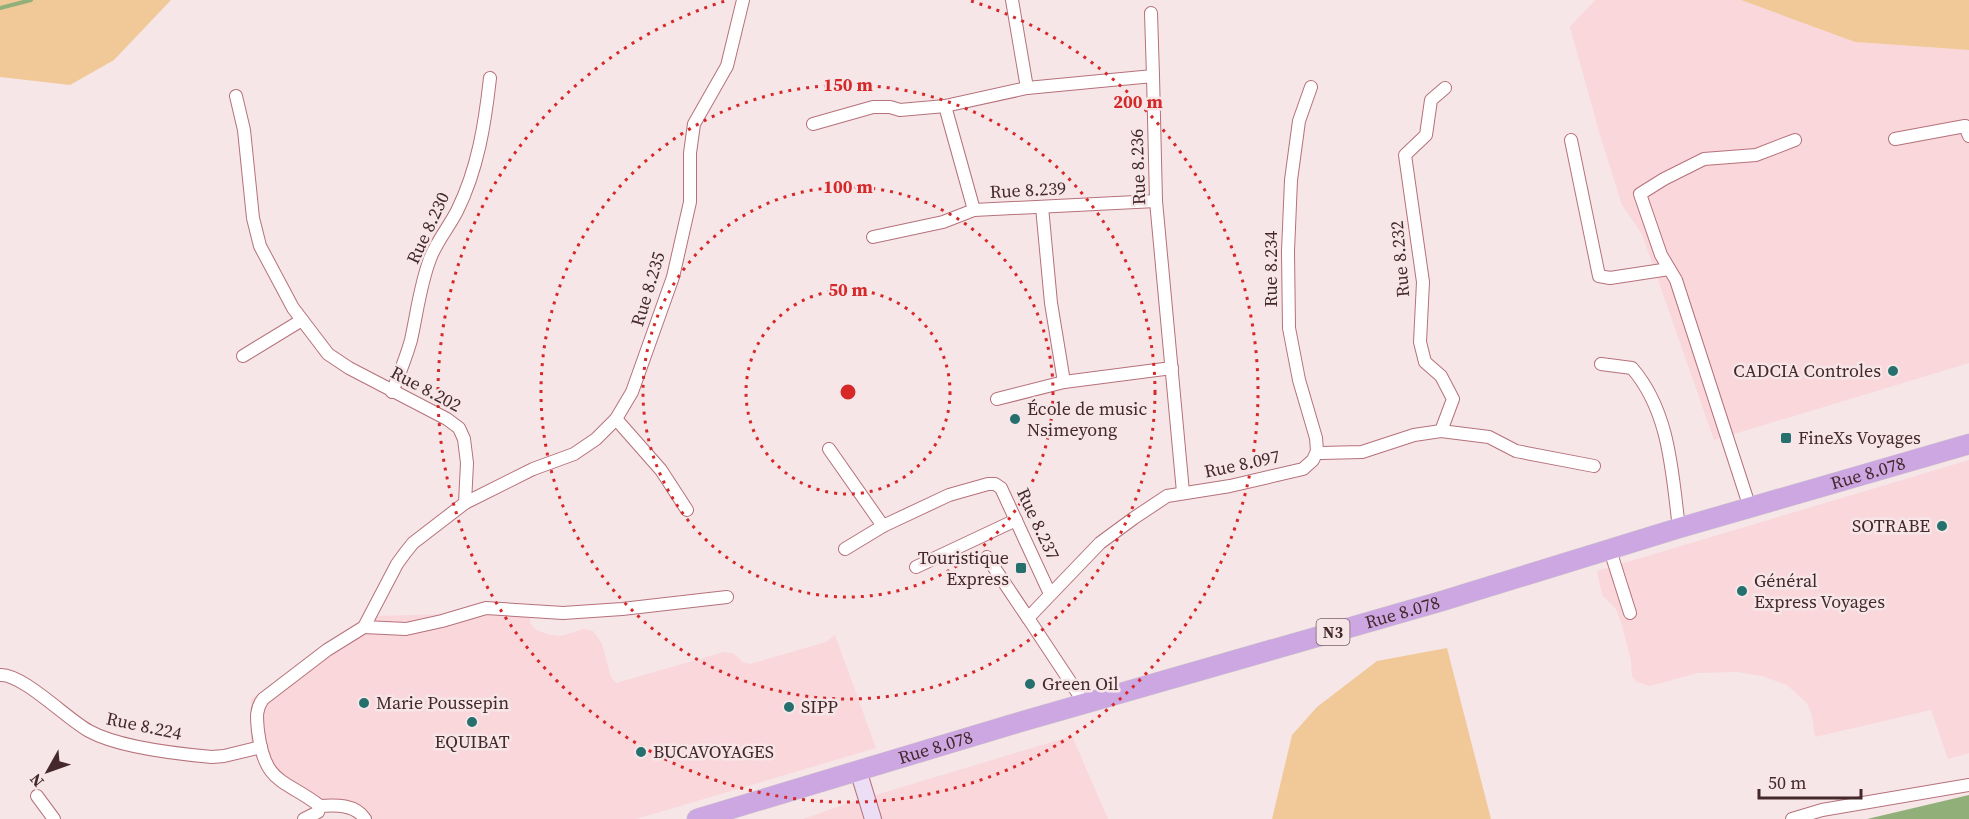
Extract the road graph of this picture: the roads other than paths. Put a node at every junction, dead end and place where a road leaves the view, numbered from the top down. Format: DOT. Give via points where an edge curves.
graph roads {
  1 [pos="743,0"];
  2 [pos="1012,0"];
  3 [pos="1151,13"];
  4 [pos="1153,76"];
  5 [pos="490,78"];
  6 [pos="1311,87"];
  7 [pos="1027,88"];
  8 [pos="1445,88"];
  9 [pos="236,96"];
  10 [pos="945,106"];
  11 [pos="813,124"];
  12 [pos="1969,136"];
  13 [pos="1895,139"];
  14 [pos="1571,140"];
  15 [pos="1795,140"];
  16 [pos="1156,201"];
  17 [pos="1042,207"];
  18 [pos="974,210"];
  19 [pos="873,237"];
  20 [pos="1669,269"];
  21 [pos="302,320"];
  22 [pos="243,356"];
  23 [pos="1601,364"];
  24 [pos="1172,368"];
  25 [pos="1064,382"];
  26 [pos="392,392"];
  27 [pos="997,399"];
  28 [pos="616,419"];
  29 [pos="1441,430"];
  30 [pos="1969,444"];
  31 [pos="829,449"];
  32 [pos="1317,451"];
  33 [pos="1594,466"];
  34 [pos="1183,492"];
  35 [pos="465,503"];
  36 [pos="1750,508"];
  37 [pos="687,510"];
  38 [pos="1016,520"];
  39 [pos="883,526"];
  40 [pos="1679,528"];
  41 [pos="845,549"];
  42 [pos="1610,550"];
  43 [pos="987,557"];
  44 [pos="916,567"];
  45 [pos="1050,594"];
  46 [pos="727,597"];
  47 [pos="1630,613"];
  48 [pos="1028,618"];
  49 [pos="364,627"];
  50 [pos="0,675"];
  51 [pos="1085,704"];
  52 [pos="261,747"];
  53 [pos="858,770"];
  54 [pos="1969,785"];
  55 [pos="37,796"];
  56 [pos="320,806"];
  57 [pos="54,819"];
  58 [pos="304,819"];
  59 [pos="365,819"];
  60 [pos="697,819"];
  61 [pos="873,819"];
  62 [pos="1792,819"];
  1 -- 28 [label="street, Rue 8.235" via="727,66 694,124 690,202 673,277 637,380"];
  2 -- 7 [label="street"];
  3 -- 4 [label="street, Rue 8.236"];
  4 -- 7 [label="street"];
  4 -- 16 [label="street, Rue 8.236"];
  5 -- 26 [label="street, Rue 8.230" via="477,158 456,213 430,258 411,341"];
  6 -- 32 [label="street, Rue 8.234" via="1299,121 1291,180 1289,328"];
  7 -- 10 [label="street"];
  8 -- 29 [label="street, Rue 8.232" via="1431,100 1426,135 1405,155 1423,282 1420,342 1425,362 1441,376 1453,399"];
  9 -- 21 [label="street, Rue 8.202" via="260,246"];
  10 -- 11 [label="street" via="900,110 873,107"];
  10 -- 18 [label="street, Rue 8.239"];
  12 -- 13 [label="street" via="1965,126"];
  14 -- 20 [label="street" via="1599,276 1610,278"];
  15 -- 20 [label="street" via="1756,155 1704,159 1640,194"];
  16 -- 17 [label="street, Rue 8.239"];
  16 -- 24 [label="street, Rue 8.236"];
  17 -- 18 [label="street, Rue 8.239"];
  17 -- 25 [label="street" via="1051,303"];
  18 -- 19 [label="street" via="943,222"];
  20 -- 36 [label="street" via="1676,280"];
  21 -- 22 [label="street"];
  21 -- 26 [label="street, Rue 8.202" via="328,354"];
  23 -- 40 [label="street" via="1632,368 1651,392 1665,431"];
  24 -- 25 [label="street"];
  24 -- 34 [label="street, Rue 8.236"];
  25 -- 27 [label="street"];
  26 -- 35 [label="street, Rue 8.202" via="459,428 467,463"];
  28 -- 35 [label="street, Rue 8.235" via="574,454 533,469"];
  28 -- 37 [label="street" via="661,470"];
  29 -- 32 [label="street" via="1362,452"];
  29 -- 33 [label="street" via="1489,436 1516,451"];
  30 -- 36 [label="highway, Rue 8.078 / N3"];
  31 -- 39 [label="street"];
  32 -- 34 [label="street, Rue 8.097" via="1303,469"];
  34 -- 45 [label="street, Rue 8.097" via="1167,496 1100,543"];
  35 -- 49 [label="street" via="413,543 397,564"];
  36 -- 40 [label="highway, Rue 8.078 / N3"];
  38 -- 39 [label="street, Rue 8.237" via="1001,488 988,484 949,495"];
  38 -- 44 [label="street"];
  38 -- 45 [label="street, Rue 8.237"];
  39 -- 41 [label="street, Rue 8.237"];
  40 -- 42 [label="highway, Rue 8.078 / N3"];
  42 -- 47 [label="street"];
  42 -- 51 [label="highway, Rue 8.078 / N3"];
  43 -- 48 [label="street"];
  45 -- 48 [label="street, Rue 8.097"];
  46 -- 49 [label="street" via="563,613 486,609 406,629"];
  48 -- 51 [label="street"];
  49 -- 52 [label="street" via="262,699 256,714"];
  50 -- 52 [label="street, Rue 8.224" via="21,682 104,739 212,757"];
  51 -- 53 [label="highway, Rue 8.078 / N3"];
  52 -- 56 [label="street" via="271,774"];
  53 -- 60 [label="highway, Rue 8.078 / N3"];
  53 -- 61 [label="main road"];
  54 -- 62 [label="street" via="1822,810"];
  55 -- 57 [label="street"];
  56 -- 58 [label="street" via="318,812"];
  56 -- 59 [label="street" via="353,809"];
}
